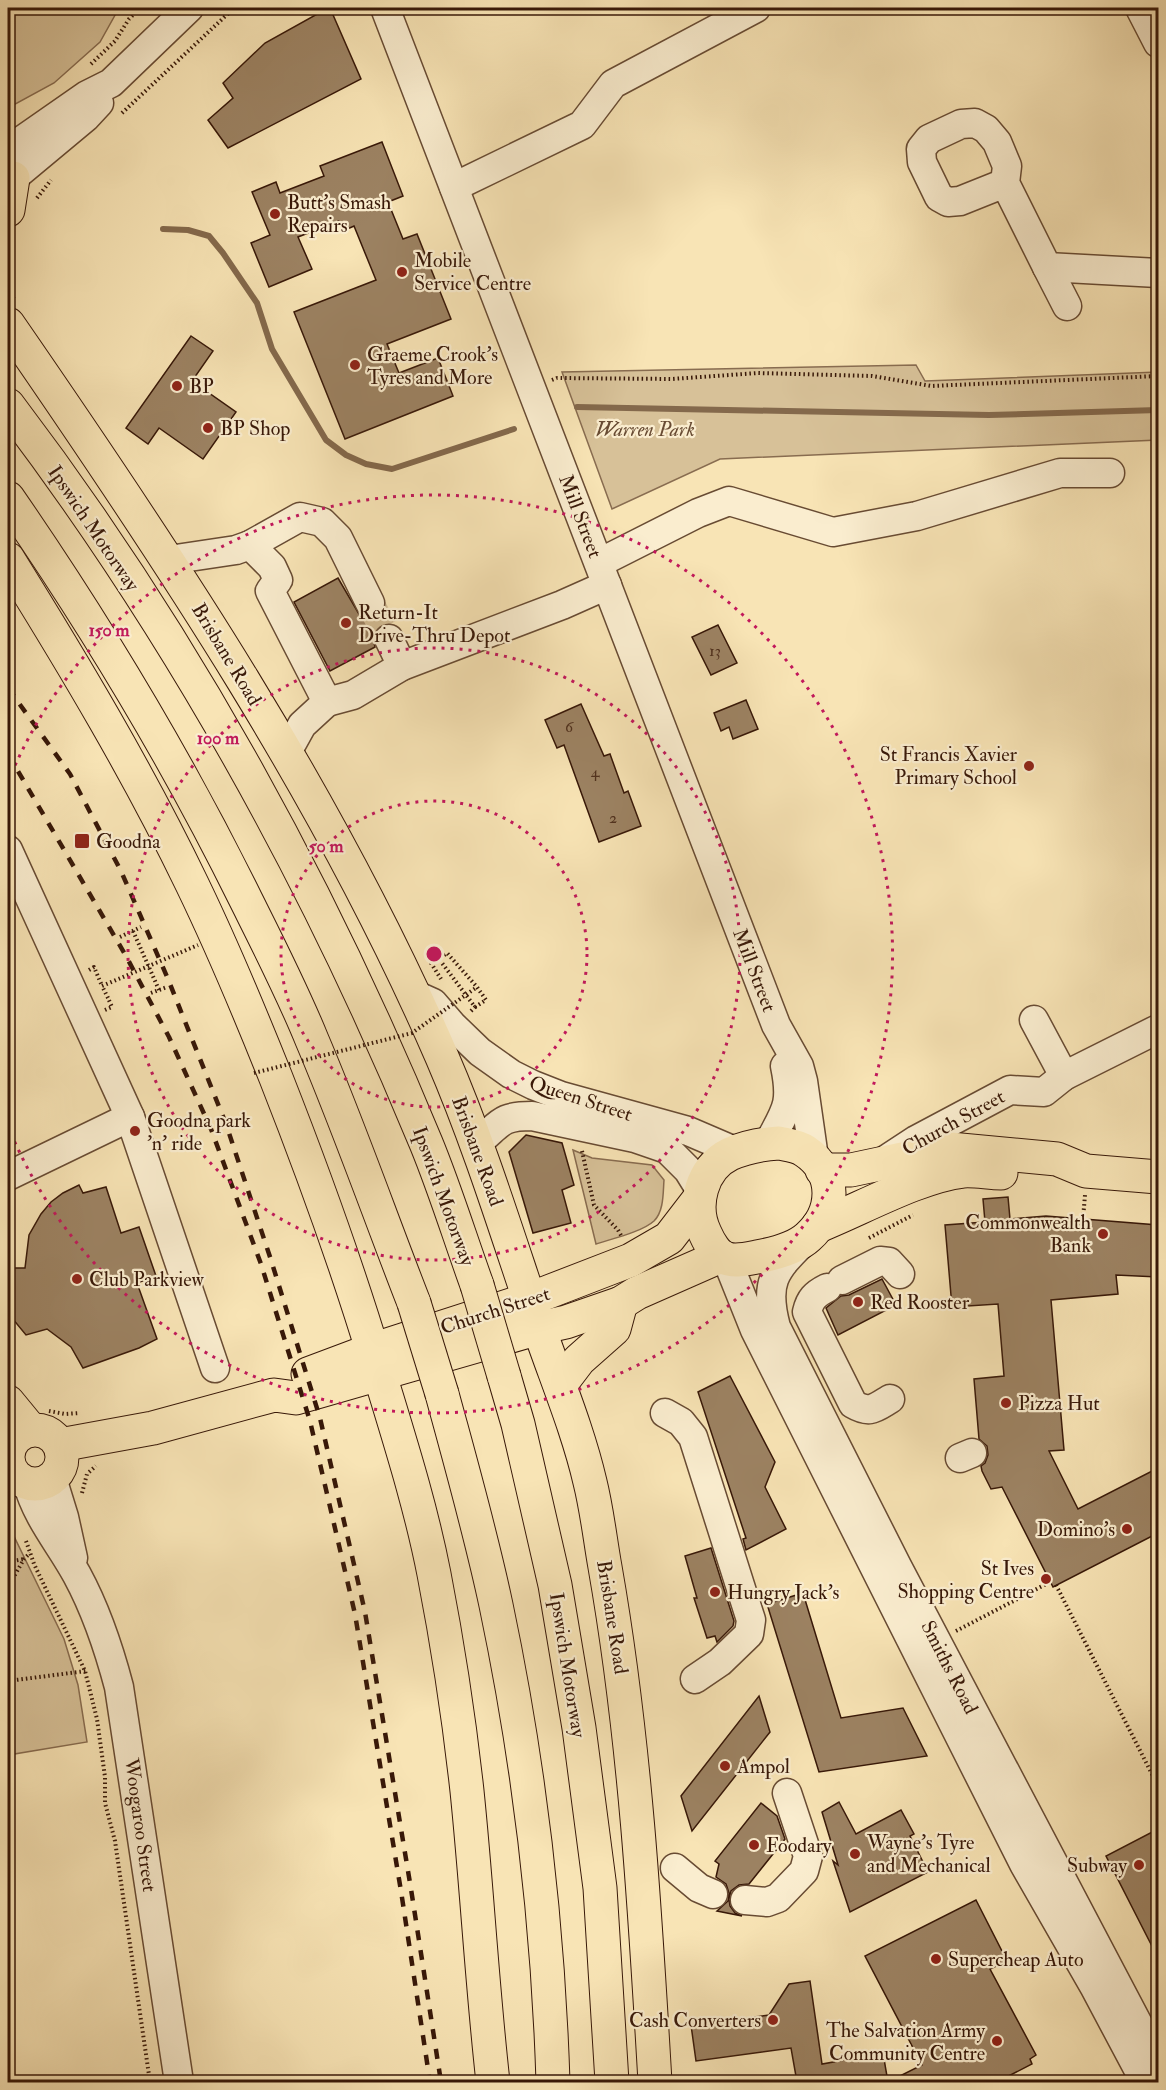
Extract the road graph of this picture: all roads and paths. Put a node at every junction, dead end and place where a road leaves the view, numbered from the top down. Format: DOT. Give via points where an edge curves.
graph roads {
  1 [pos="140,8"];
  2 [pos="189,8"];
  3 [pos="386,8"];
  4 [pos="756,8"];
  5 [pos="1140,8"];
  6 [pos="1158,43"];
  7 [pos="83,72"];
  8 [pos="9,170"];
  9 [pos="1005,183"];
  10 [pos="454,187"];
  11 [pos="8,210"];
  12 [pos="1047,267"];
  13 [pos="1158,273"];
  14 [pos="1067,306"];
  15 [pos="8,324"];
  16 [pos="1158,376"];
  17 [pos="532,388"];
  18 [pos="8,405"];
  19 [pos="1110,473"];
  20 [pos="8,498"];
  21 [pos="250,544"];
  22 [pos="8,559"];
  23 [pos="168,560"];
  24 [pos="603,574"];
  25 [pos="370,603"];
  26 [pos="389,639"];
  27 [pos="402,666"];
  28 [pos="327,702"];
  29 [pos="286,754"];
  30 [pos="8,850"];
  31 [pos="141,927"];
  32 [pos="133,931"];
  33 [pos="120,937"];
  34 [pos="198,945"];
  35 [pos="148,966"];
  36 [pos="167,987"];
  37 [pos="477,987"];
  38 [pos="159,990"];
  39 [pos="151,993"];
  40 [pos="413,994"];
  41 [pos="108,998"];
  42 [pos="475,1007"];
  43 [pos="466,1014"];
  44 [pos="1035,1020"];
  45 [pos="776,1025"];
  46 [pos="1158,1029"];
  47 [pos="254,1073"];
  48 [pos="1054,1084"];
  49 [pos="130,1117"];
  50 [pos="477,1143"];
  51 [pos="768,1144"];
  52 [pos="581,1146"];
  53 [pos="737,1152"];
  54 [pos="818,1164"];
  55 [pos="879,1165"];
  56 [pos="8,1176"];
  57 [pos="1158,1177"];
  58 [pos="1085,1181"];
  59 [pos="700,1195"];
  60 [pos="1083,1219"];
  61 [pos="812,1233"];
  62 [pos="626,1243"];
  63 [pos="724,1258"];
  64 [pos="900,1274"];
  65 [pos="621,1303"];
  66 [pos="534,1313"];
  67 [pos="376,1362"];
  68 [pos="215,1368"];
  69 [pos="560,1385"];
  70 [pos="890,1399"];
  71 [pos="8,1402"];
  72 [pos="83,1413"];
  73 [pos="665,1413"];
  74 [pos="24,1433"];
  75 [pos="60,1445"];
  76 [pos="39,1480"];
  77 [pos="25,1536"];
  78 [pos="30,1553"];
  79 [pos="24,1559"];
  80 [pos="8,1563"];
  81 [pos="887,1571"];
  82 [pos="1050,1582"];
  83 [pos="1056,1585"];
  84 [pos="8,1587"];
  85 [pos="955,1631"];
  86 [pos="113,1665"];
  87 [pos="86,1671"];
  88 [pos="695,1679"];
  89 [pos="8,1681"];
  90 [pos="1158,1786"];
  91 [pos="786,1793"];
  92 [pos="675,1868"];
  93 [pos="713,1894"];
  94 [pos="745,1900"];
  95 [pos="1158,2062"];
  96 [pos="150,2082"];
  97 [pos="179,2082"];
  98 [pos="493,2082"];
  99 [pos="553,2082"];
  100 [pos="612,2082"];
  101 [pos="655,2082"];
  102 [pos="1144,2082"];
  1 -- 7 [label="path" via="115,41"];
  2 -- 8 [label="street" via="111,83 97,107"];
  3 -- 10 [label="street, Mill Street"];
  4 -- 10 [label="street" via="613,84 582,125"];
  5 -- 6 [label="street"];
  8 -- 11 [label="main road"];
  9 -- 12 [label="street"];
  10 -- 17 [label="street, Mill Street"];
  12 -- 13 [label="street"];
  12 -- 14 [label="street"];
  15 -- 23 [label="main road, Brisbane Road"];
  16 -- 17 [label="path" via="931,387 872,376 758,374 672,379 557,378"];
  17 -- 24 [label="street, Mill Street"];
  18 -- 100 [label="main road, Ipswich Motorway, bridge" via="84,510 182,661 310,889 416,1119 477,1285 518,1424 555,1585 576,1705 600,1888"];
  19 -- 24 [label="street" via="1060,473 917,516 833,532 729,501 698,513"];
  20 -- 99 [label="main road, bridge" via="157,732 274,956 312,1039 414,1304 442,1394 495,1603 521,1742 541,1894"];
  21 -- 23 [label="street" via="236,550"];
  21 -- 25 [label="street" via="300,517 322,522 338,538"];
  21 -- 28 [label="street" via="272,567 278,580 270,591"];
  22 -- 67 [label="main road" via="123,751 193,885 308,1158"];
  23 -- 29 [label="main road, Brisbane Road"];
  24 -- 27 [label="street" via="562,605"];
  24 -- 45 [label="street, Mill Street"];
  26 -- 27 [label="street"];
  27 -- 28 [label="street" via="353,695"];
  28 -- 29 [label="street" via="302,725"];
  29 -- 40 [label="main road, Brisbane Road"];
  30 -- 49 [label="street"];
  31 -- 32 [label="path"];
  32 -- 33 [label="path"];
  32 -- 35 [label="path"];
  34 -- 35 [label="path, bridge"];
  35 -- 38 [label="path"];
  35 -- 41 [label="path, bridge" via="102,986"];
  36 -- 38 [label="path"];
  37 -- 42 [label="path, bridge" via="486,1000"];
  37 -- 42 [label="path" via="447,953 439,959"];
  37 -- 47 [label="path, bridge" via="412,1033"];
  38 -- 39 [label="path"];
  40 -- 50 [label="main road, Brisbane Road"];
  40 -- 53 [label="street, Queen Street" via="433,1003 480,1052 533,1085 687,1131"];
  42 -- 43 [label="path"];
  44 -- 48 [label="street"];
  45 -- 51 [label="street, Mill Street" via="789,1100"];
  45 -- 54 [label="street, Mill Street" via="799,1066"];
  46 -- 48 [label="street, Church Street"];
  48 -- 55 [label="street, Church Street" via="1010,1090 916,1140"];
  49 -- 56 [label="street"];
  49 -- 68 [label="street"];
  50 -- 59 [label="street, Queen Street" via="497,1123 519,1116 635,1138 667,1149 688,1170"];
  50 -- 66 [label="main road, Brisbane Road"];
  51 -- 53 [label="main road"];
  51 -- 54 [label="main road" via="804,1150"];
  52 -- 62 [label="path" via="594,1205"];
  53 -- 59 [label="main road" via="716,1165"];
  54 -- 55 [label="main road" via="843,1170"];
  54 -- 61 [label="main road" via="828,1183 829,1204 825,1217"];
  55 -- 58 [label="main road" via="950,1149 1057,1159"];
  57 -- 58 [label="main road"];
  58 -- 60 [label="path"];
  58 -- 61 [label="main road" via="964,1171 919,1184"];
  59 -- 63 [label="main road" via="699,1218"];
  59 -- 66 [label="main road, Church Street" via="669,1238"];
  61 -- 63 [label="main road" via="785,1250"];
  61 -- 81 [label="street, Smiths Road" via="775,1273 772,1312"];
  63 -- 65 [label="main road, Church Street"];
  63 -- 81 [label="street, Smiths Road" via="755,1330"];
  64 -- 70 [label="street" via="889,1262 880,1261 815,1294 807,1312 853,1404 872,1410"];
  65 -- 66 [label="main road, Church Street" via="566,1323"];
  65 -- 69 [label="main road" via="614,1329 579,1360"];
  66 -- 67 [label="main road, Church Street"];
  66 -- 69 [label="main road, Brisbane Road"];
  67 -- 75 [label="main road, Church Street" via="290,1381 274,1395 153,1428"];
  67 -- 98 [label="main road" via="433,1568 452,1676 467,1791"];
  69 -- 101 [label="main road, Brisbane Road" via="590,1480 624,1686 643,1885"];
  71 -- 74 [label="main road"];
  72 -- 74 [label="path" via="65,1414"];
  73 -- 88 [label="street" via="681,1422 693,1437 751,1620 750,1634"];
  74 -- 75 [label="main road" via="40,1430"];
  74 -- 76 [label="main road" via="9,1463 13,1471"];
  75 -- 76 [label="main road" via="58,1471"];
  76 -- 86 [label="street, Woogaroo Street" via="64,1518 77,1575"];
  77 -- 78 [label="path"];
  78 -- 79 [label="path"];
  78 -- 87 [label="path"];
  79 -- 80 [label="path"];
  79 -- 84 [label="path"];
  81 -- 95 [label="street, Smiths Road"];
  81 -- 102 [label="street, Smiths Road" via="1024,1864"];
  82 -- 85 [label="path"];
  83 -- 90 [label="path"];
  86 -- 87 [label="path"];
  86 -- 97 [label="street, Woogaroo Street" via="124,1714"];
  87 -- 89 [label="path"];
  87 -- 96 [label="path" via="97,1719 105,1803 115,1841"];
  91 -- 94 [label="street" via="808,1856 804,1871 778,1898 767,1902"];
  92 -- 93 [label="street"];
}
